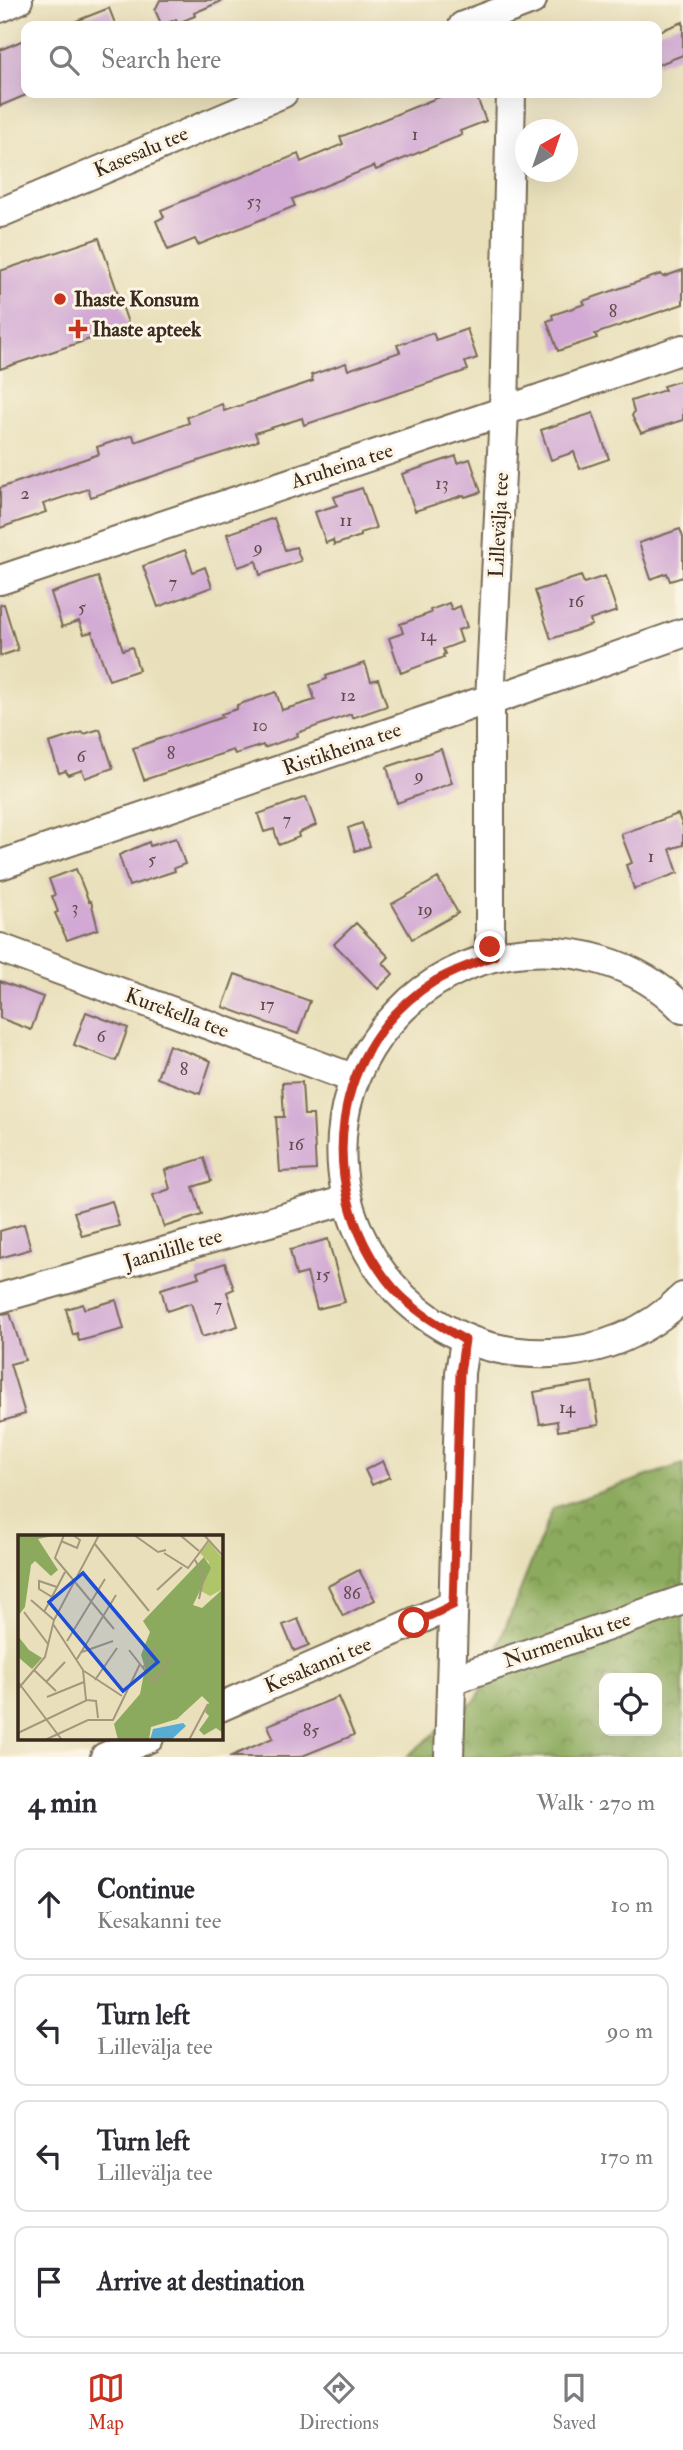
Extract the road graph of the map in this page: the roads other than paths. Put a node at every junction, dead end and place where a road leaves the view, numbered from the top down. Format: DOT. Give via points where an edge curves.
graph roads {
  1 [pos="18,0"];
  2 [pos="0,8"];
  3 [pos="517,9"];
  4 [pos="479,21"];
  5 [pos="271,98"];
  6 [pos="511,98"];
  7 [pos="0,213"];
  8 [pos="683,349"];
  9 [pos="504,411"];
  10 [pos="0,580"];
  11 [pos="683,633"];
  12 [pos="491,701"];
  13 [pos="0,864"];
  14 [pos="0,948"];
  15 [pos="494,956"];
  16 [pos="683,1009"];
  17 [pos="355,1079"];
  18 [pos="347,1200"];
  19 [pos="683,1297"];
  20 [pos="0,1298"];
  21 [pos="465,1340"];
  22 [pos="683,1600"];
  23 [pos="453,1605"];
  24 [pos="452,1680"];
  25 [pos="222,1706"];
  26 [pos="144,1740"];
  27 [pos="105,1757"];
  28 [pos="449,1757"];
  1 -- 2 [label="street"];
  3 -- 4 [label="street"];
  5 -- 7 [label="street, Kasesalu tee"];
  6 -- 9 [label="street, Lillevälja tee"];
  8 -- 9 [label="street, Aruheina tee"];
  9 -- 10 [label="street, Aruheina tee"];
  9 -- 12 [label="street, Lillevälja tee"];
  11 -- 12 [label="street, Ristikheina tee"];
  12 -- 13 [label="street, Ristikheina tee"];
  12 -- 15 [label="street, Lillevälja tee" via="490,947"];
  14 -- 17 [label="street, Kurekella tee"];
  15 -- 16 [label="street" via="545,951 607,961 643,977"];
  15 -- 17 [label="street" via="435,981 409,1001 381,1032"];
  17 -- 18 [label="street" via="341,1139"];
  18 -- 20 [label="street, Jaanilille tee"];
  18 -- 21 [label="street" via="362,1243 387,1280 419,1312"];
  19 -- 21 [label="street" via="642,1329 570,1353 531,1354"];
  21 -- 23 [label="street" via="460,1373"];
  22 -- 24 [label="street, Nurmenuku tee"];
  23 -- 24 [label="street"];
  23 -- 25 [label="street, Kesakanni tee"];
  24 -- 28 [label="street"];
  26 -- 27 [label="street"];
}
